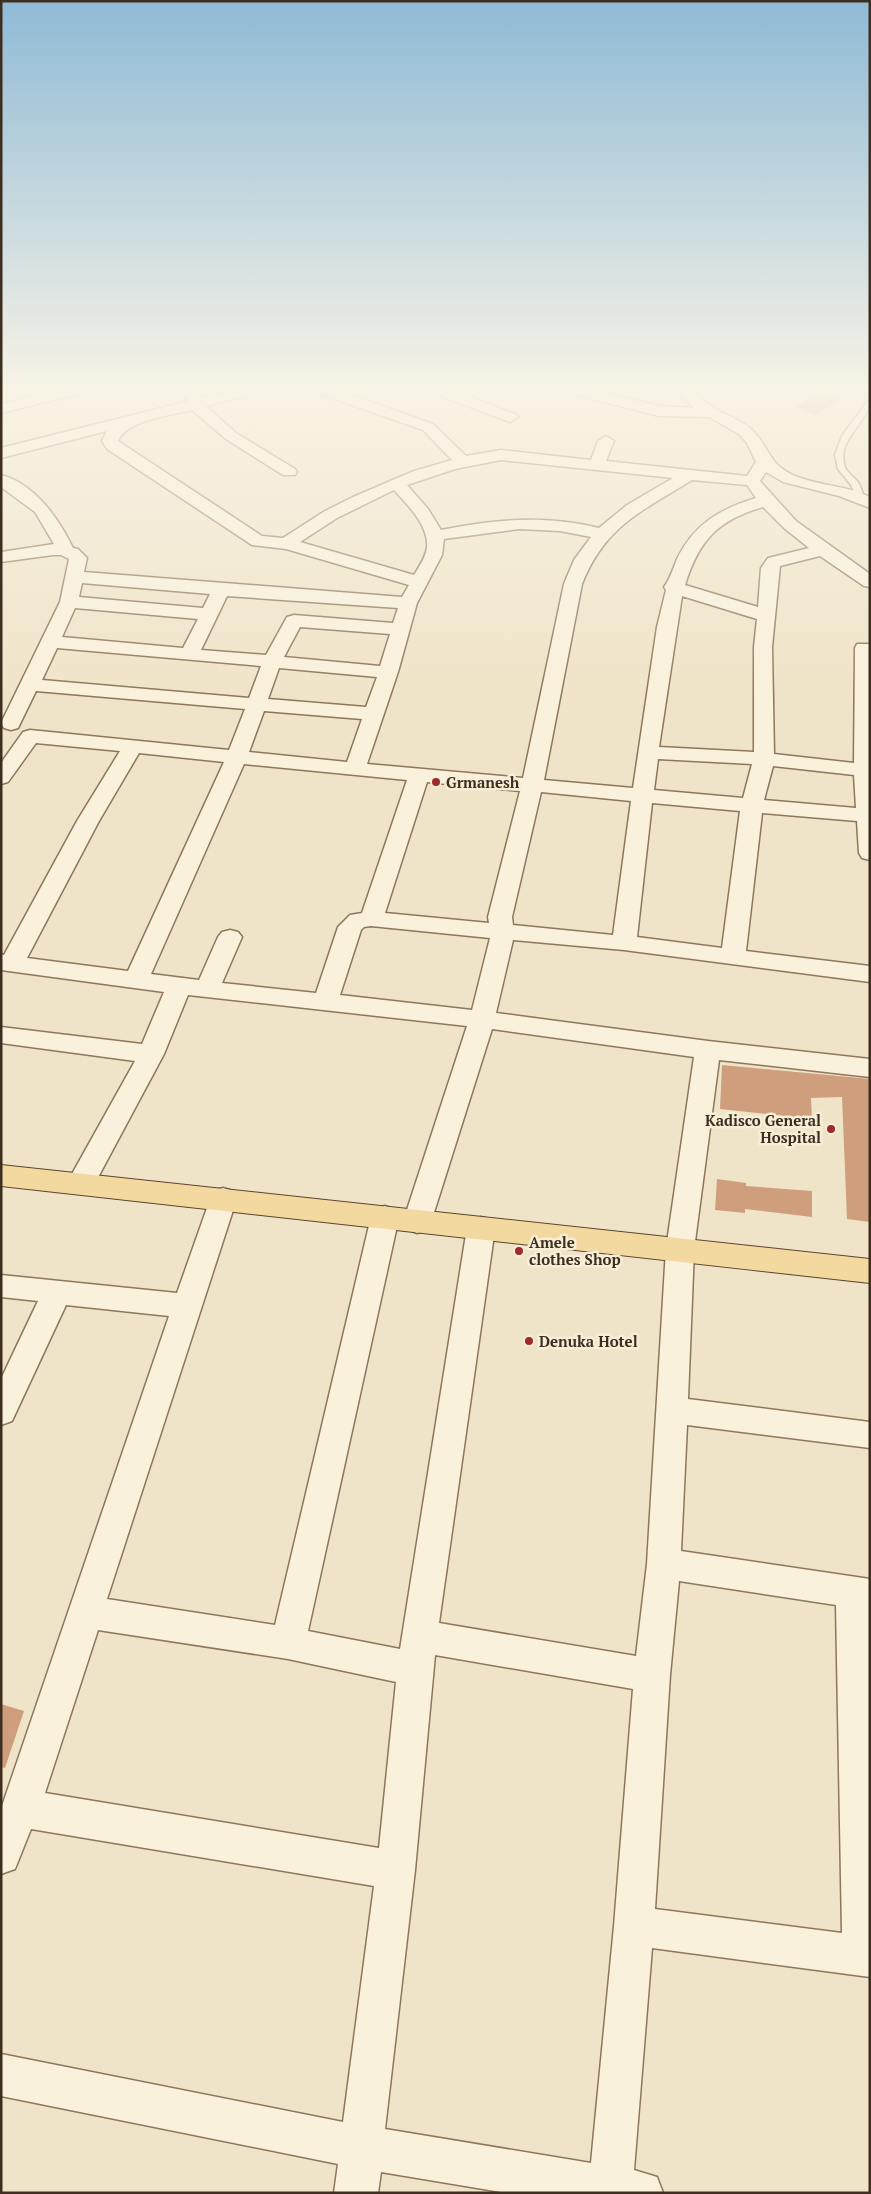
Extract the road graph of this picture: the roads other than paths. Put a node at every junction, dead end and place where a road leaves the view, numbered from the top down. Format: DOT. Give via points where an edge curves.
graph roads {
  1 [pos="17,490"];
  2 [pos="181,490"];
  3 [pos="383,490"];
  4 [pos="404,490"];
  5 [pos="664,490"];
  6 [pos="758,490"];
  7 [pos="837,490"];
  8 [pos="865,500"];
  9 [pos="764,501"];
  10 [pos="602,534"];
  11 [pos="435,536"];
  12 [pos="287,544"];
  13 [pos="65,550"];
  14 [pos="823,550"];
  15 [pos="1,557"];
  16 [pos="75,578"];
  17 [pos="419,582"];
  18 [pos="870,582"];
  19 [pos="673,587"];
  20 [pos="221,590"];
  21 [pos="303,596"];
  22 [pos="69,602"];
  23 [pos="408,603"];
  24 [pos="209,614"];
  25 [pos="767,616"];
  26 [pos="294,621"];
  27 [pos="400,630"];
  28 [pos="52,642"];
  29 [pos="864,648"];
  30 [pos="189,654"];
  31 [pos="272,662"];
  32 [pos="388,672"];
  33 [pos="31,685"];
  34 [pos="256,706"];
  35 [pos="372,714"];
  36 [pos="6,723"];
  37 [pos="30,736"];
  38 [pos="134,745"];
  39 [pos="647,752"];
  40 [pos="238,756"];
  41 [pos="764,759"];
  42 [pos="355,768"];
  43 [pos="864,770"];
  44 [pos="419,775"];
  45 [pos="1,778"];
  46 [pos="532,785"];
  47 [pos="643,795"];
  48 [pos="752,804"];
  49 [pos="869,816"];
  50 [pos="870,853"];
  51 [pos="371,919"];
  52 [pos="503,932"];
  53 [pos="230,936"];
  54 [pos="624,943"];
  55 [pos="733,957"];
  56 [pos="7,962"];
  57 [pos="870,974"];
  58 [pos="136,980"];
  59 [pos="179,986"];
  60 [pos="208,988"];
  61 [pos="325,1003"];
  62 [pos="482,1019"];
  63 [pos="1,1035"];
  64 [pos="708,1050"];
  65 [pos="151,1054"];
  66 [pos="870,1068"];
  67 [pos="1,1175"];
  68 [pos="81,1183"];
  69 [pos="223,1198"];
  70 [pos="385,1217"];
  71 [pos="417,1222"];
  72 [pos="481,1228"];
  73 [pos="680,1249"];
  74 [pos="870,1271"];
  75 [pos="1,1286"];
  76 [pos="57,1293"];
  77 [pos="187,1306"];
  78 [pos="2,1410"];
  79 [pos="672,1410"];
  80 [pos="870,1435"];
  81 [pos="664,1564"];
  82 [pos="861,1593"];
  83 [pos="86,1612"];
  84 [pos="288,1642"];
  85 [pos="418,1653"];
  86 [pos="652,1675"];
  87 [pos="8,1835"];
  88 [pos="396,1870"];
  89 [pos="634,1926"];
  90 [pos="866,1956"];
  91 [pos="1,2075"];
  92 [pos="362,2147"];
  93 [pos="626,2190"];
  94 [pos="356,2193"];
  1 -- 13 [label="street" via="40,505 53,522"];
  2 -- 12 [label="street" via="258,541"];
  3 -- 12 [label="street" via="317,521"];
  4 -- 11 [label="street"];
  5 -- 10 [label="street"];
  6 -- 9 [label="street"];
  7 -- 8 [label="street"];
  9 -- 14 [label="street"];
  9 -- 19 [label="street" via="720,517 707,528 695,542"];
  10 -- 11 [label="street" via="573,526 538,523 510,524"];
  10 -- 46 [label="street" via="583,560 573,584"];
  11 -- 17 [label="street" via="436,547"];
  12 -- 17 [label="street"];
  13 -- 15 [label="street" via="38,550"];
  13 -- 16 [label="street" via="74,552 78,558"];
  14 -- 18 [label="street"];
  14 -- 25 [label="street" via="774,562 770,568"];
  16 -- 20 [label="street"];
  16 -- 22 [label="street"];
  17 -- 23 [label="street"];
  19 -- 25 [label="street"];
  19 -- 39 [label="street"];
  20 -- 21 [label="street"];
  20 -- 24 [label="street"];
  21 -- 23 [label="street"];
  21 -- 26 [label="street"];
  22 -- 24 [label="street"];
  22 -- 28 [label="street"];
  23 -- 27 [label="street"];
  24 -- 30 [label="street"];
  25 -- 41 [label="street" via="763,648"];
  26 -- 27 [label="street"];
  26 -- 31 [label="street"];
  27 -- 32 [label="street"];
  28 -- 30 [label="street"];
  28 -- 33 [label="street"];
  29 -- 43 [label="street"];
  30 -- 31 [label="street"];
  31 -- 32 [label="street"];
  31 -- 34 [label="street"];
  32 -- 35 [label="street"];
  33 -- 34 [label="street"];
  33 -- 36 [label="street"];
  34 -- 35 [label="street"];
  34 -- 40 [label="street"];
  35 -- 42 [label="street"];
  36 -- 37 [label="street" via="26,729"];
  37 -- 38 [label="street"];
  37 -- 45 [label="street"];
  38 -- 40 [label="street"];
  38 -- 56 [label="street"];
  39 -- 41 [label="street"];
  39 -- 47 [label="street"];
  40 -- 42 [label="street"];
  40 -- 58 [label="street"];
  41 -- 43 [label="street"];
  41 -- 48 [label="street"];
  42 -- 44 [label="street"];
  43 -- 49 [label="street"];
  44 -- 46 [label="street"];
  44 -- 51 [label="street"];
  46 -- 47 [label="street"];
  46 -- 52 [label="street" via="500,917"];
  47 -- 48 [label="street"];
  47 -- 54 [label="street"];
  48 -- 49 [label="street"];
  48 -- 55 [label="street"];
  49 -- 50 [label="street"];
  51 -- 52 [label="street"];
  51 -- 61 [label="street" via="358,920 350,927"];
  52 -- 54 [label="street"];
  52 -- 62 [label="street"];
  53 -- 60 [label="street"];
  54 -- 55 [label="street"];
  55 -- 57 [label="street"];
  56 -- 58 [label="street"];
  58 -- 59 [label="street"];
  59 -- 60 [label="street"];
  59 -- 65 [label="street"];
  60 -- 61 [label="street"];
  61 -- 62 [label="street"];
  62 -- 64 [label="street"];
  62 -- 71 [label="street"];
  63 -- 65 [label="street"];
  64 -- 66 [label="street"];
  64 -- 73 [label="street"];
  65 -- 68 [label="street"];
  67 -- 68 [label="main road"];
  68 -- 69 [label="main road"];
  69 -- 70 [label="main road"];
  69 -- 77 [label="street"];
  70 -- 71 [label="main road"];
  70 -- 84 [label="street"];
  71 -- 72 [label="main road"];
  72 -- 73 [label="main road"];
  72 -- 85 [label="street"];
  73 -- 74 [label="main road"];
  73 -- 79 [label="street"];
  75 -- 76 [label="street"];
  76 -- 77 [label="street"];
  76 -- 78 [label="street"];
  77 -- 83 [label="street"];
  79 -- 80 [label="street"];
  79 -- 81 [label="street"];
  81 -- 82 [label="street"];
  81 -- 86 [label="street"];
  82 -- 90 [label="street"];
  83 -- 84 [label="street"];
  83 -- 87 [label="street"];
  84 -- 85 [label="street"];
  85 -- 86 [label="street"];
  85 -- 88 [label="street"];
  86 -- 89 [label="street"];
  87 -- 88 [label="street"];
  88 -- 92 [label="street"];
  89 -- 90 [label="street"];
  89 -- 93 [label="street"];
  91 -- 92 [label="street"];
  92 -- 93 [label="street"];
  92 -- 94 [label="street"];
}
